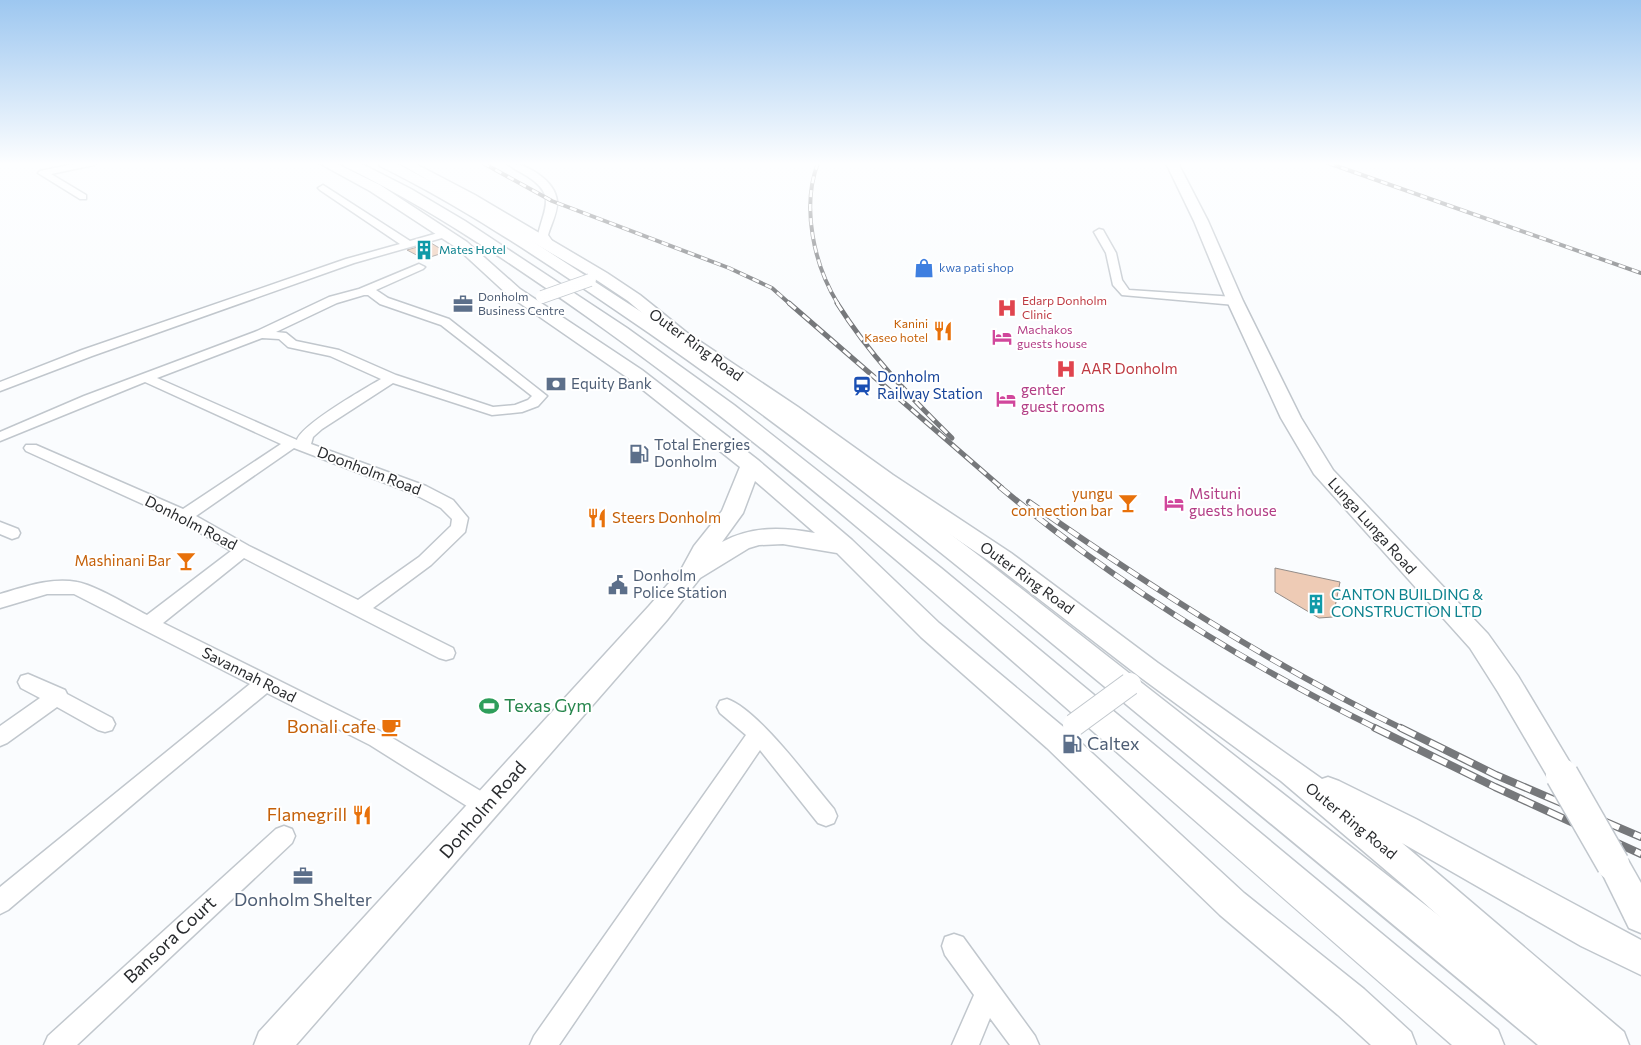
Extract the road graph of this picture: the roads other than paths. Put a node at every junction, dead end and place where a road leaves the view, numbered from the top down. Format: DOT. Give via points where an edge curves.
graph roads {
  1 [pos="358,212"];
  2 [pos="412,212"];
  3 [pos="442,212"];
  4 [pos="476,212"];
  5 [pos="493,212"];
  6 [pos="549,212"];
  7 [pos="1196,212"];
  8 [pos="1100,232"];
  9 [pos="445,234"];
  10 [pos="406,244"];
  11 [pos="550,245"];
  12 [pos="419,267"];
  13 [pos="590,280"];
  14 [pos="363,291"];
  15 [pos="542,297"];
  16 [pos="1235,301"];
  17 [pos="261,334"];
  18 [pos="146,378"];
  19 [pos="391,378"];
  20 [pos="0,387"];
  21 [pos="0,437"];
  22 [pos="297,445"];
  23 [pos="32,448"];
  24 [pos="750,465"];
  25 [pos="184,516"];
  26 [pos="844,546"];
  27 [pos="243,550"];
  28 [pos="691,573"];
  29 [pos="0,601"];
  30 [pos="359,609"];
  31 [pos="150,623"];
  32 [pos="446,654"];
  33 [pos="28,682"];
  34 [pos="265,683"];
  35 [pos="1130,684"];
  36 [pos="58,696"];
  37 [pos="728,707"];
  38 [pos="105,724"];
  39 [pos="1074,725"];
  40 [pos="759,734"];
  41 [pos="0,737"];
  42 [pos="1291,772"];
  43 [pos="486,806"];
  44 [pos="826,816"];
  45 [pos="284,836"];
  46 [pos="1613,864"];
  47 [pos="1641,894"];
  48 [pos="0,902"];
  49 [pos="1641,916"];
  50 [pos="954,946"];
  51 [pos="1641,958"];
  52 [pos="988,993"];
  53 [pos="57,1045"];
  54 [pos="272,1045"];
  55 [pos="543,1045"];
  56 [pos="965,1045"];
  57 [pos="1026,1045"];
  58 [pos="1398,1045"];
  59 [pos="1483,1045"];
  60 [pos="1570,1045"];
  61 [pos="1611,1045"];
  1 -- 10 [label="street"];
  2 -- 9 [label="main road"];
  3 -- 59 [label="main road" via="609,323 774,445 939,581"];
  4 -- 60 [label="main road, Outer Ring Road" via="663,332 794,425 974,565"];
  5 -- 11 [label="main road, Outer Ring Road"];
  6 -- 11 [label="street" via="543,235"];
  7 -- 16 [label="main road, Lunga Lunga Road"];
  8 -- 16 [label="street" via="1111,253 1117,282 1126,293"];
  9 -- 10 [label="street"];
  9 -- 24 [label="main road" via="462,245 514,292 635,374"];
  10 -- 20 [label="street" via="87,353"];
  11 -- 42 [label="main road, Outer Ring Road" via="634,298 680,336 791,411 884,480 1003,559"];
  12 -- 14 [label="street"];
  13 -- 15 [label="street, bridge"];
  14 -- 17 [label="street" via="334,300"];
  14 -- 19 [label="street" via="445,322 540,396 533,403 517,409 492,411"];
  16 -- 46 [label="main road, Lunga Lunga Road, bridge" via="1292,418 1325,474 1478,641 1508,684"];
  17 -- 18 [label="street"];
  17 -- 19 [label="street" via="282,336 292,344 334,353"];
  18 -- 21 [label="street"];
  18 -- 22 [label="street, Doonholm Road"];
  19 -- 22 [label="street" via="317,426"];
  22 -- 25 [label="street"];
  22 -- 30 [label="street, Doonholm Road" via="420,490 447,504 460,518 459,528 425,561"];
  23 -- 25 [label="street, Donholm Road"];
  24 -- 26 [label="main road"];
  24 -- 28 [label="main road" via="732,514 702,552"];
  25 -- 27 [label="street, Donholm Road"];
  26 -- 28 [label="main road" via="790,537 764,537 732,546"];
  26 -- 58 [label="main road" via="930,630 1057,739 1232,904"];
  27 -- 30 [label="street"];
  27 -- 31 [label="street, Donholm Road"];
  28 -- 43 [label="main road, Donholm Road"];
  29 -- 31 [label="street, Savannah Road" via="48,587 65,586 94,595"];
  30 -- 32 [label="street"];
  31 -- 34 [label="street, Savannah Road"];
  33 -- 36 [label="street"];
  34 -- 43 [label="street, Savannah Road" via="377,739"];
  34 -- 48 [label="street"];
  35 -- 39 [label="street, bridge"];
  36 -- 38 [label="street"];
  36 -- 41 [label="street"];
  37 -- 40 [label="street"];
  40 -- 44 [label="street"];
  40 -- 55 [label="street"];
  42 -- 51 [label="main road" via="1405,828"];
  42 -- 61 [label="main road, Outer Ring Road" via="1427,884"];
  43 -- 54 [label="main road, Donholm Road"];
  45 -- 53 [label="street, Bansora Court"];
  47 -- 49 [label="main road" via="1617,871"];
  50 -- 52 [label="street"];
  52 -- 56 [label="street"];
  52 -- 57 [label="street"];
}
